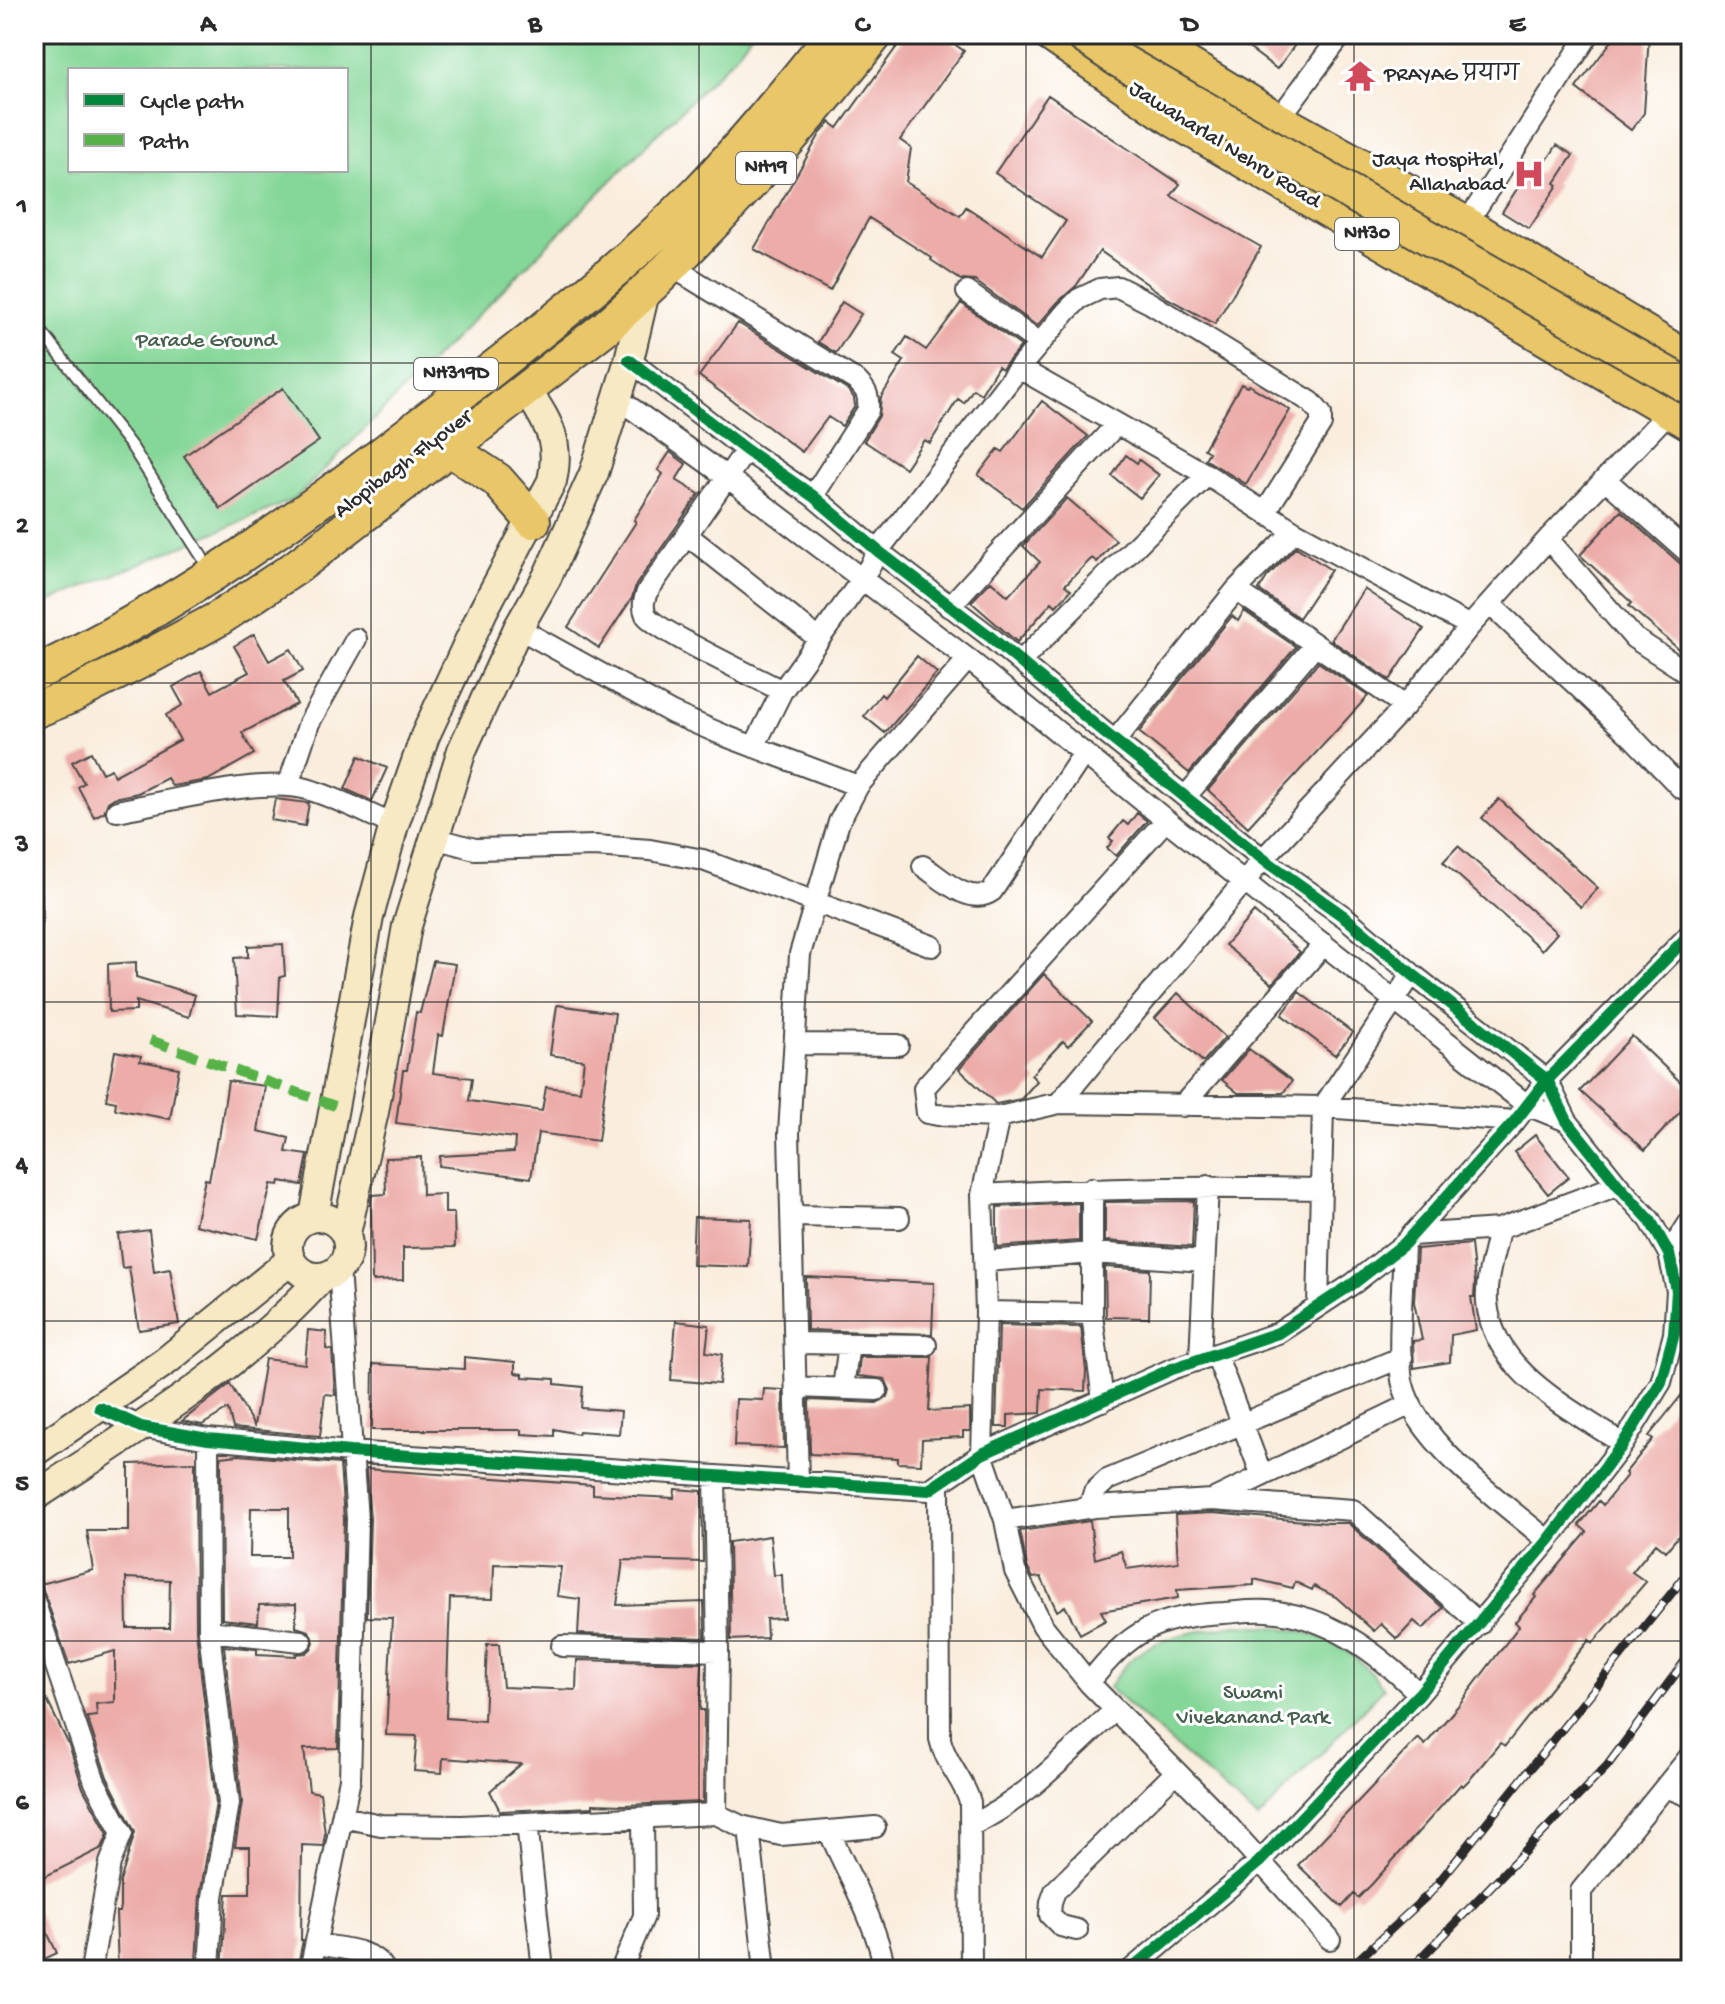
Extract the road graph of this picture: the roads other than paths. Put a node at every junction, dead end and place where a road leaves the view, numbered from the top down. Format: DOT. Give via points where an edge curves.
graph roads {
  1 [pos="809,34"];
  2 [pos="833,34"];
  3 [pos="860,34"];
  4 [pos="876,34"];
  5 [pos="1050,34"];
  6 [pos="1081,34"];
  7 [pos="1137,34"];
  8 [pos="1342,34"];
  9 [pos="1589,34"];
  10 [pos="1278,120"];
  11 [pos="1466,224"];
  12 [pos="671,266"];
  13 [pos="1431,272"];
  14 [pos="645,292"];
  15 [pos="967,292"];
  16 [pos="34,322"];
  17 [pos="1039,343"];
  18 [pos="629,360"];
  19 [pos="1691,361"];
  20 [pos="1019,368"];
  21 [pos="527,390"];
  22 [pos="617,398"];
  23 [pos="1684,407"];
  24 [pos="1117,424"];
  25 [pos="555,444"];
  26 [pos="603,444"];
  27 [pos="450,449"];
  28 [pos="746,450"];
  29 [pos="1207,475"];
  30 [pos="727,477"];
  31 [pos="1605,479"];
  32 [pos="813,496"];
  33 [pos="1266,511"];
  34 [pos="533,521"];
  35 [pos="1294,531"];
  36 [pos="687,535"];
  37 [pos="1548,539"];
  38 [pos="878,551"];
  39 [pos="1691,555"];
  40 [pos="202,557"];
  41 [pos="863,578"];
  42 [pos="1236,590"];
  43 [pos="1490,604"];
  44 [pos="949,607"];
  45 [pos="1470,626"];
  46 [pos="518,628"];
  47 [pos="356,639"];
  48 [pos="819,639"];
  49 [pos="1315,645"];
  50 [pos="38,657"];
  51 [pos="968,659"];
  52 [pos="1020,662"];
  53 [pos="1691,675"];
  54 [pos="782,691"];
  55 [pos="34,696"];
  56 [pos="1405,706"];
  57 [pos="34,711"];
  58 [pos="1115,741"];
  59 [pos="754,747"];
  60 [pos="1084,753"];
  61 [pos="288,786"];
  62 [pos="858,786"];
  63 [pos="1681,788"];
  64 [pos="1186,796"];
  65 [pos="117,811"];
  66 [pos="1166,820"];
  67 [pos="394,825"];
  68 [pos="434,838"];
  69 [pos="1263,859"];
  70 [pos="923,866"];
  71 [pos="1246,882"];
  72 [pos="34,892"];
  73 [pos="815,903"];
  74 [pos="34,930"];
  75 [pos="1691,933"];
  76 [pos="1324,944"];
  77 [pos="932,946"];
  78 [pos="1412,974"];
  79 [pos="1393,1000"];
  80 [pos="348,1034"];
  81 [pos="386,1040"];
  82 [pos="795,1044"];
  83 [pos="898,1045"];
  84 [pos="1547,1080"];
  85 [pos="1059,1103"];
  86 [pos="1182,1106"];
  87 [pos="1323,1107"];
  88 [pos="1521,1113"];
  89 [pos="999,1117"];
  90 [pos="1567,1121"];
  91 [pos="1618,1185"];
  92 [pos="1208,1186"];
  93 [pos="1092,1188"];
  94 [pos="1320,1189"];
  95 [pos="982,1195"];
  96 [pos="314,1216"];
  97 [pos="792,1216"];
  98 [pos="899,1218"];
  99 [pos="1690,1224"];
  100 [pos="1499,1229"];
  101 [pos="346,1233"];
  102 [pos="1407,1240"];
  103 [pos="1094,1253"];
  104 [pos="1669,1254"];
  105 [pos="291,1260"];
  106 [pos="985,1261"];
  107 [pos="1204,1261"];
  108 [pos="331,1273"];
  109 [pos="1318,1306"];
  110 [pos="986,1312"];
  111 [pos="1092,1314"];
  112 [pos="795,1343"];
  113 [pos="849,1344"];
  114 [pos="926,1345"];
  115 [pos="1208,1356"];
  116 [pos="1402,1357"];
  117 [pos="796,1387"];
  118 [pos="843,1388"];
  119 [pos="877,1390"];
  120 [pos="1103,1401"];
  121 [pos="1411,1404"];
  122 [pos="100,1408"];
  123 [pos="1243,1425"];
  124 [pos="141,1427"];
  125 [pos="208,1439"];
  126 [pos="1623,1444"];
  127 [pos="34,1452"];
  128 [pos="350,1452"];
  129 [pos="982,1454"];
  130 [pos="715,1476"];
  131 [pos="1262,1476"];
  132 [pos="798,1482"];
  133 [pos="939,1484"];
  134 [pos="34,1497"];
  135 [pos="1212,1500"];
  136 [pos="1089,1508"];
  137 [pos="1005,1520"];
  138 [pos="1548,1541"];
  139 [pos="34,1601"];
  140 [pos="1480,1624"];
  141 [pos="209,1631"];
  142 [pos="301,1641"];
  143 [pos="562,1646"];
  144 [pos="718,1651"];
  145 [pos="1089,1683"];
  146 [pos="1419,1694"];
  147 [pos="1115,1710"];
  148 [pos="1691,1755"];
  149 [pos="1176,1772"];
  150 [pos="1666,1787"];
  151 [pos="1691,1797"];
  152 [pos="716,1814"];
  153 [pos="342,1817"];
  154 [pos="643,1818"];
  155 [pos="527,1823"];
  156 [pos="972,1825"];
  157 [pos="875,1827"];
  158 [pos="749,1828"];
  159 [pos="829,1831"];
  160 [pos="1259,1862"];
  161 [pos="1077,1930"];
  162 [pos="1330,1939"];
  163 [pos="317,1944"];
  164 [pos="91,1970"];
  165 [pos="209,1970"];
  166 [pos="310,1970"];
  167 [pos="385,1970"];
  168 [pos="543,1970"];
  169 [pos="621,1970"];
  170 [pos="765,1970"];
  171 [pos="885,1970"];
  172 [pos="971,1970"];
  173 [pos="1131,1970"];
  174 [pos="1581,1970"];
  1 -- 40 [label="highway, NH319D" via="712,149 623,238 400,418"];
  2 -- 50 [label="highway, Alopibagh Flyover" via="697,192 614,271 475,383 256,548 87,649"];
  3 -- 55 [label="highway, Alopibagh Flyover" via="716,206 456,427 258,572 150,637"];
  4 -- 12 [label="highway, NH19" via="743,194"];
  5 -- 13 [label="highway, Jawaharlal Nehru Road / NH30" via="1175,120"];
  6 -- 23 [label="highway, bridge"];
  7 -- 10 [label="highway, NH30"];
  8 -- 10 [label="street"];
  9 -- 11 [label="street"];
  10 -- 11 [label="highway, NH30"];
  11 -- 13 [label="street"];
  11 -- 19 [label="highway, NH30"];
  12 -- 14 [label="highway, NH19"];
  12 -- 32 [label="street" via="866,390 868,410"];
  13 -- 23 [label="highway, Jawaharlal Nehru Road / NH30"];
  14 -- 18 [label="main road"];
  14 -- 21 [label="highway, NH319D"];
  15 -- 17 [label="street"];
  16 -- 40 [label="lane" via="132,447"];
  17 -- 20 [label="street"];
  17 -- 33 [label="street" via="1079,299 1118,287 1311,402 1321,414 1321,424"];
  18 -- 22 [label="main road"];
  18 -- 28 [label="street"];
  20 -- 24 [label="street"];
  20 -- 38 [label="street"];
  21 -- 25 [label="main road"];
  21 -- 27 [label="highway, NH319D"];
  22 -- 26 [label="main road"];
  22 -- 30 [label="street"];
  23 -- 31 [label="street"];
  24 -- 29 [label="street"];
  24 -- 44 [label="street"];
  25 -- 26 [label="main road"];
  25 -- 34 [label="main road" via="552,481"];
  26 -- 46 [label="main road" via="547,577"];
  27 -- 34 [label="highway" via="497,480"];
  27 -- 57 [label="highway, NH319D" via="295,568 218,619"];
  28 -- 30 [label="street"];
  28 -- 32 [label="street"];
  29 -- 33 [label="street"];
  29 -- 52 [label="street"];
  30 -- 36 [label="street"];
  30 -- 41 [label="street"];
  31 -- 37 [label="street"];
  31 -- 39 [label="street"];
  32 -- 38 [label="street"];
  33 -- 35 [label="street"];
  34 -- 67 [label="main road" via="483,611 425,736"];
  35 -- 42 [label="street"];
  35 -- 45 [label="street"];
  36 -- 48 [label="street"];
  36 -- 54 [label="street" via="647,592 643,603 649,619"];
  37 -- 43 [label="street"];
  37 -- 53 [label="street" via="1634,638"];
  38 -- 41 [label="street"];
  38 -- 44 [label="street"];
  40 -- 50 [label="highway, NH319D"];
  41 -- 48 [label="street"];
  41 -- 51 [label="street"];
  42 -- 49 [label="street"];
  42 -- 58 [label="street"];
  43 -- 45 [label="street"];
  43 -- 63 [label="street"];
  44 -- 52 [label="street"];
  45 -- 56 [label="street"];
  46 -- 59 [label="street" via="672,713"];
  46 -- 68 [label="main road" via="462,750"];
  47 -- 61 [label="street" via="309,723"];
  48 -- 54 [label="street"];
  49 -- 56 [label="street"];
  49 -- 64 [label="street"];
  51 -- 60 [label="street"];
  51 -- 62 [label="street"];
  52 -- 58 [label="street"];
  54 -- 59 [label="street"];
  56 -- 69 [label="street"];
  58 -- 64 [label="street"];
  59 -- 62 [label="street"];
  60 -- 66 [label="street"];
  60 -- 70 [label="street" via="992,891 976,896 961,892"];
  61 -- 65 [label="street" via="212,793"];
  61 -- 67 [label="street"];
  62 -- 73 [label="street" via="839,822"];
  64 -- 69 [label="street"];
  66 -- 71 [label="street"];
  66 -- 89 [label="street" via="924,1088 927,1113"];
  67 -- 80 [label="main road" via="369,917"];
  68 -- 73 [label="street" via="475,849 650,850 703,860"];
  68 -- 81 [label="main road" via="407,926"];
  69 -- 71 [label="street"];
  69 -- 78 [label="street" via="1346,918"];
  71 -- 76 [label="street"];
  71 -- 85 [label="street"];
  72 -- 74 [label="lane"];
  73 -- 77 [label="street"];
  73 -- 82 [label="street" via="800,954"];
  75 -- 84 [label="street"];
  76 -- 79 [label="street"];
  76 -- 86 [label="street"];
  78 -- 79 [label="street"];
  78 -- 84 [label="street"];
  79 -- 87 [label="street"];
  79 -- 88 [label="street"];
  80 -- 81 [label="main road"];
  80 -- 96 [label="main road"];
  81 -- 101 [label="main road"];
  82 -- 83 [label="street"];
  82 -- 97 [label="street" via="789,1133"];
  84 -- 88 [label="street"];
  84 -- 90 [label="street"];
  85 -- 86 [label="street"];
  85 -- 89 [label="street"];
  86 -- 87 [label="street"];
  87 -- 88 [label="street"];
  87 -- 94 [label="street"];
  88 -- 90 [label="street"];
  88 -- 102 [label="street"];
  89 -- 95 [label="street"];
  90 -- 91 [label="street"];
  91 -- 100 [label="street"];
  91 -- 104 [label="street" via="1650,1220"];
  92 -- 93 [label="street"];
  92 -- 94 [label="street"];
  92 -- 107 [label="street"];
  93 -- 95 [label="street"];
  93 -- 103 [label="street"];
  94 -- 109 [label="street"];
  95 -- 106 [label="street"];
  96 -- 101 [label="main road" via="333,1220"];
  96 -- 105 [label="main road" via="291,1233"];
  97 -- 98 [label="street"];
  97 -- 112 [label="street"];
  99 -- 104 [label="street"];
  100 -- 102 [label="street"];
  100 -- 126 [label="street" via="1487,1302 1507,1353 1546,1392"];
  101 -- 108 [label="main road" via="348,1252"];
  102 -- 109 [label="street"];
  102 -- 116 [label="street"];
  103 -- 106 [label="street"];
  103 -- 107 [label="street"];
  103 -- 111 [label="street"];
  104 -- 126 [label="street" via="1677,1291 1674,1334 1661,1382"];
  105 -- 108 [label="main road" via="304,1274"];
  105 -- 122 [label="main road"];
  106 -- 110 [label="street"];
  107 -- 115 [label="street"];
  108 -- 124 [label="main road" via="252,1344"];
  108 -- 128 [label="street"];
  109 -- 115 [label="street" via="1278,1333"];
  110 -- 111 [label="street"];
  110 -- 129 [label="street"];
  111 -- 120 [label="street"];
  112 -- 113 [label="street"];
  112 -- 117 [label="street"];
  113 -- 114 [label="street"];
  113 -- 118 [label="street"];
  115 -- 120 [label="street"];
  115 -- 123 [label="street"];
  116 -- 121 [label="street" via="1401,1375"];
  116 -- 123 [label="street"];
  117 -- 118 [label="street"];
  117 -- 132 [label="street"];
  118 -- 119 [label="street"];
  120 -- 129 [label="street"];
  121 -- 131 [label="street"];
  121 -- 138 [label="street" via="1439,1447"];
  122 -- 124 [label="street"];
  122 -- 127 [label="main road"];
  123 -- 131 [label="street"];
  123 -- 136 [label="street" via="1107,1480 1094,1492"];
  124 -- 125 [label="street"];
  124 -- 134 [label="main road"];
  125 -- 128 [label="street"];
  125 -- 141 [label="street"];
  126 -- 138 [label="street"];
  128 -- 130 [label="street"];
  128 -- 153 [label="street" via="357,1519 350,1779"];
  129 -- 133 [label="street"];
  129 -- 137 [label="street"];
  130 -- 132 [label="street"];
  130 -- 144 [label="street"];
  131 -- 135 [label="street"];
  132 -- 133 [label="street" via="929,1490"];
  133 -- 156 [label="street" via="940,1739 943,1756 967,1791"];
  135 -- 136 [label="street"];
  135 -- 140 [label="street" via="1353,1510"];
  136 -- 137 [label="street"];
  137 -- 145 [label="street" via="1015,1571 1043,1626"];
  138 -- 140 [label="street"];
  139 -- 164 [label="street" via="95,1782 122,1833 110,1863"];
  140 -- 146 [label="street"];
  141 -- 142 [label="street"];
  141 -- 165 [label="street" via="229,1803 213,1897"];
  143 -- 144 [label="street"];
  144 -- 152 [label="street"];
  145 -- 146 [label="street" via="1112,1653 1158,1625 1189,1614 1265,1610 1318,1622 1358,1641"];
  145 -- 147 [label="street"];
  146 -- 160 [label="street"];
  147 -- 149 [label="street"];
  147 -- 156 [label="street" via="1018,1798"];
  148 -- 150 [label="street"];
  149 -- 160 [label="street"];
  149 -- 161 [label="street" via="1055,1891 1050,1915 1061,1926"];
  150 -- 151 [label="street"];
  150 -- 174 [label="street" via="1581,1891"];
  152 -- 154 [label="street"];
  152 -- 158 [label="street"];
  153 -- 155 [label="street" via="381,1825"];
  153 -- 163 [label="street"];
  154 -- 155 [label="street"];
  154 -- 169 [label="street" via="644,1916"];
  155 -- 168 [label="street"];
  156 -- 172 [label="street"];
  157 -- 159 [label="street"];
  158 -- 159 [label="street" via="781,1835"];
  158 -- 170 [label="street"];
  159 -- 171 [label="street" via="875,1927"];
  160 -- 162 [label="street"];
  160 -- 173 [label="street"];
  163 -- 166 [label="street"];
  163 -- 167 [label="street" via="368,1954"];
}
